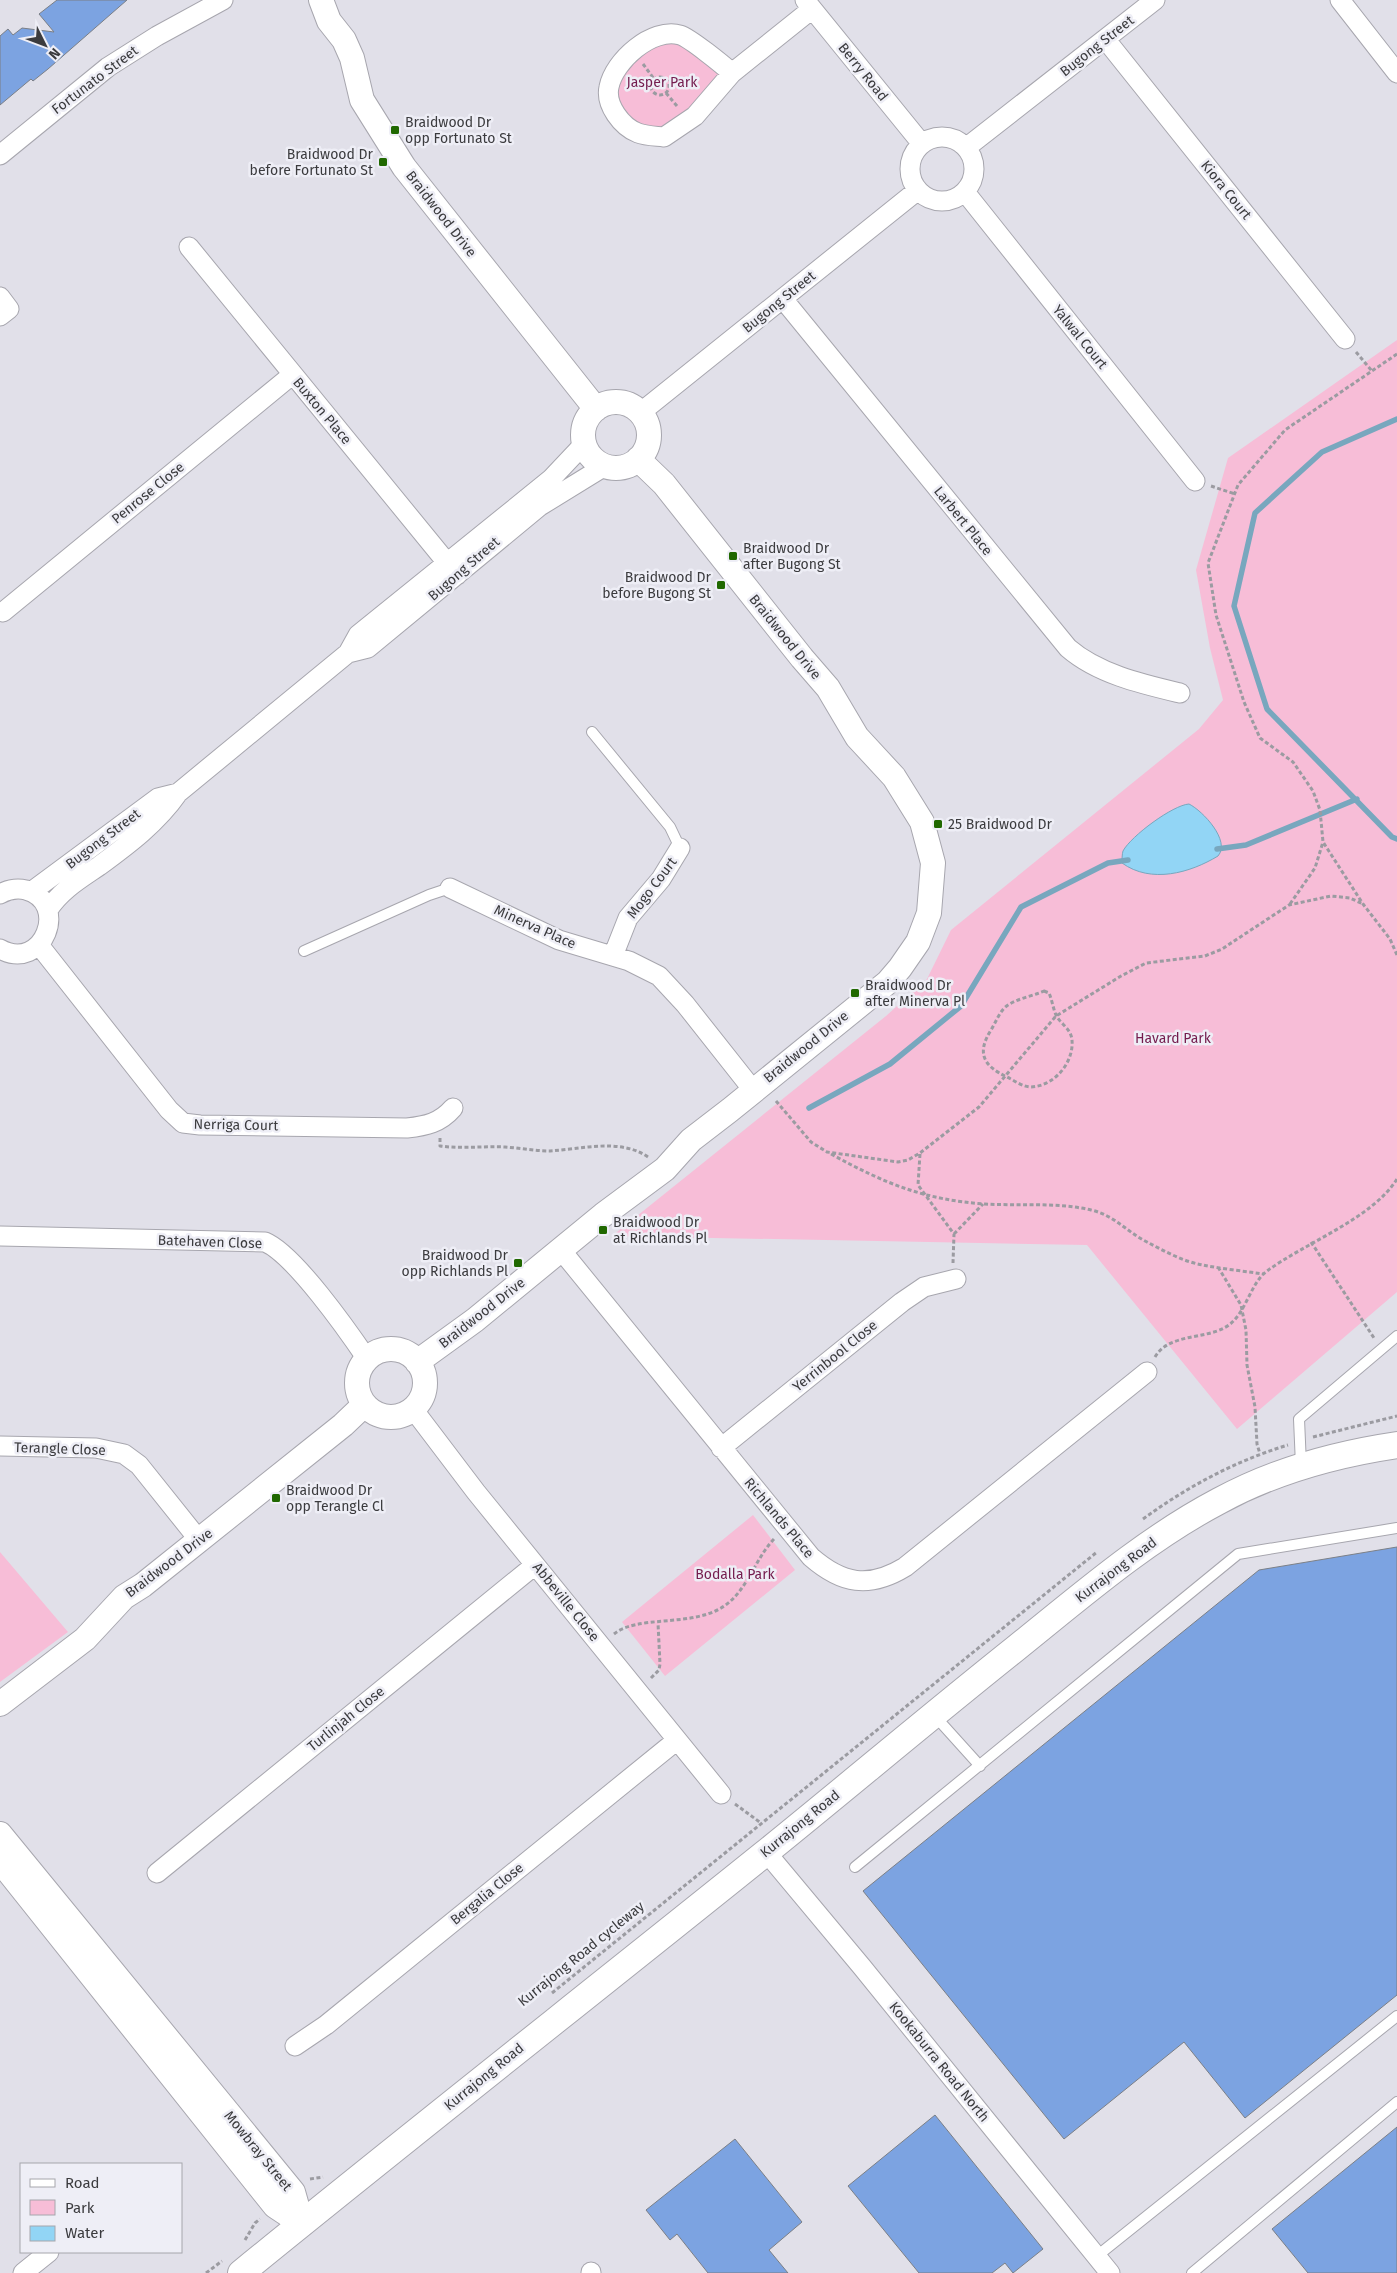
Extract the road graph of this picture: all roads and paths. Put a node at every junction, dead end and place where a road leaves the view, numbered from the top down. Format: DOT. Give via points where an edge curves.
graph roads {
  1 [pos="223,0"];
  2 [pos="320,0"];
  3 [pos="1155,0"];
  4 [pos="1340,0"];
  5 [pos="808,4"];
  6 [pos="1106,40"];
  7 [pos="732,73"];
  8 [pos="1397,73"];
  9 [pos="654,79"];
  10 [pos="922,144"];
  11 [pos="967,147"];
  12 [pos="0,155"];
  13 [pos="918,190"];
  14 [pos="964,192"];
  15 [pos="189,246"];
  16 [pos="0,298"];
  17 [pos="783,299"];
  18 [pos="0,316"];
  19 [pos="1345,339"];
  20 [pos="1397,354"];
  21 [pos="1372,371"];
  22 [pos="292,375"];
  23 [pos="596,409"];
  24 [pos="640,413"];
  25 [pos="584,444"];
  26 [pos="638,459"];
  27 [pos="605,466"];
  28 [pos="1195,481"];
  29 [pos="1235,494"];
  30 [pos="452,569"];
  31 [pos="3,612"];
  32 [pos="1180,693"];
  33 [pos="592,732"];
  34 [pos="178,793"];
  35 [pos="1323,842"];
  36 [pos="680,848"];
  37 [pos="450,888"];
  38 [pos="31,892"];
  39 [pos="0,894"];
  40 [pos="1363,904"];
  41 [pos="1289,905"];
  42 [pos="48,910"];
  43 [pos="39,945"];
  44 [pos="0,949"];
  45 [pos="304,951"];
  46 [pos="1397,955"];
  47 [pos="613,956"];
  48 [pos="1056,1016"];
  49 [pos="1005,1076"];
  50 [pos="753,1090"];
  51 [pos="776,1102"];
  52 [pos="446,1114"];
  53 [pos="827,1152"];
  54 [pos="920,1153"];
  55 [pos="665,1169"];
  56 [pos="1397,1179"];
  57 [pos="928,1196"];
  58 [pos="984,1204"];
  59 [pos="954,1234"];
  60 [pos="0,1236"];
  61 [pos="1311,1242"];
  62 [pos="561,1250"];
  63 [pos="1218,1266"];
  64 [pos="1263,1274"];
  65 [pos="956,1280"];
  66 [pos="1242,1308"];
  67 [pos="1397,1336"];
  68 [pos="1381,1349"];
  69 [pos="367,1359"];
  70 [pos="417,1362"];
  71 [pos="1147,1372"];
  72 [pos="364,1405"];
  73 [pos="413,1409"];
  74 [pos="1397,1445"];
  75 [pos="0,1446"];
  76 [pos="721,1448"];
  77 [pos="1260,1454"];
  78 [pos="1301,1466"];
  79 [pos="785,1527"];
  80 [pos="1397,1528"];
  81 [pos="199,1540"];
  82 [pos="536,1565"];
  83 [pos="658,1623"];
  84 [pos="601,1644"];
  85 [pos="638,1690"];
  86 [pos="0,1704"];
  87 [pos="934,1714"];
  88 [pos="864,1738"];
  89 [pos="677,1740"];
  90 [pos="980,1766"];
  91 [pos="721,1794"];
  92 [pos="761,1823"];
  93 [pos="0,1834"];
  94 [pos="766,1852"];
  95 [pos="0,1861"];
  96 [pos="855,1867"];
  97 [pos="157,1873"];
  98 [pos="551,1993"];
  99 [pos="1397,2016"];
  100 [pos="295,2046"];
  101 [pos="1397,2102"];
  102 [pos="326,2175"];
  103 [pos="309,2179"];
  104 [pos="302,2224"];
  105 [pos="48,2253"];
  106 [pos="1097,2256"];
  107 [pos="1197,2271"];
  108 [pos="23,2273"];
  109 [pos="241,2273"];
  110 [pos="1110,2273"];
  1 -- 12 [label="street, Fortunato Street" via="108,67"];
  2 -- 23 [label="street, Braidwood Drive" via="352,58 362,100 404,167"];
  3 -- 6 [label="street, Bugong Street"];
  4 -- 8 [label="street"];
  5 -- 7 [label="street"];
  5 -- 10 [label="street, Berry Road"];
  6 -- 11 [label="street, Bugong Street"];
  6 -- 19 [label="street, Kiora Court"];
  7 -- 7 [label="street" via="695,116 664,137 637,132 626,126 610,102 608,88 614,72 633,52 657,36 681,35"];
  9 -- 9 [label="path" via="664,77 670,82 664,95 657,95 652,89"];
  10 -- 11 [label="street" via="942,136 956,139"];
  10 -- 13 [label="street" via="911,159 910,176"];
  11 -- 14 [label="street" via="975,169"];
  13 -- 14 [label="street" via="931,200 940,201 950,200"];
  13 -- 17 [label="street, Bugong Street"];
  14 -- 28 [label="street, Yalwal Court"];
  15 -- 22 [label="street, Buxton Place"];
  16 -- 18 [label="street" via="9,309"];
  17 -- 24 [label="street, Bugong Street"];
  17 -- 32 [label="street, Larbert Place" via="1068,648 1090,664"];
  19 -- 21 [label="path"];
  20 -- 21 [label="path"];
  21 -- 29 [label="path" via="1285,430 1238,485"];
  22 -- 30 [label="street, Buxton Place"];
  22 -- 31 [label="street, Penrose Close"];
  23 -- 24 [label="street" via="614,402 633,407"];
  23 -- 25 [label="street" via="585,425"];
  24 -- 26 [label="street" via="646,422 648,436"];
  25 -- 27 [label="street" via="596,461"];
  25 -- 30 [label="street, Bugong Street" via="551,479"];
  26 -- 27 [label="street" via="622,467"];
  26 -- 50 [label="street, Braidwood Drive" via="664,484 828,688 857,737 894,776 916,809 931,851 933,880 928,913 918,942 900,968 888,982"];
  27 -- 30 [label="street, Bugong Street" via="540,506"];
  28 -- 29 [label="path"];
  29 -- 35 [label="path" via="1208,563 1216,614 1244,702 1260,738 1293,762 1313,791 1320,810"];
  30 -- 34 [label="street, Bugong Street" via="358,635 348,653"];
  33 -- 36 [label="lane" via="670,827"];
  34 -- 38 [label="street, Bugong Street" via="158,798"];
  34 -- 42 [label="street, Bugong Street" via="165,811 142,832 65,889"];
  35 -- 40 [label="path"];
  35 -- 41 [label="path" via="1315,868"];
  36 -- 47 [label="street, Mogo Court" via="665,874 628,918"];
  37 -- 45 [label="lane, Minerva Place"];
  37 -- 47 [label="street, Minerva Place" via="559,940"];
  38 -- 39 [label="street" via="19,888"];
  38 -- 42 [label="street"];
  40 -- 41 [label="path" via="1350,898 1332,896"];
  40 -- 46 [label="path" via="1390,939"];
  41 -- 48 [label="path" via="1222,949 1205,956 1146,963 1088,994"];
  42 -- 43 [label="street" via="50,923"];
  43 -- 44 [label="street" via="18,954"];
  43 -- 52 [label="street, Nerriga Court" via="169,1110 183,1122 200,1125 407,1128 422,1127"];
  47 -- 50 [label="street, Minerva Place" via="642,966 662,980"];
  48 -- 49 [label="path"];
  48 -- 49 [label="path" via="1068,1028 1072,1040 1069,1058 1062,1072 1048,1083 1033,1087"];
  48 -- 49 [label="path" via="1052,998 1044,991 1004,1008 985,1040 984,1058 986,1065"];
  49 -- 54 [label="path" via="979,1107"];
  50 -- 55 [label="street, Braidwood Drive" via="691,1140"];
  51 -- 53 [label="path" via="811,1142"];
  52 -- 55 [label="path" via="440,1146 549,1151 606,1146 642,1153"];
  53 -- 54 [label="path" via="898,1162"];
  53 -- 57 [label="path" via="875,1178"];
  54 -- 57 [label="path" via="918,1185"];
  55 -- 62 [label="street, Braidwood Drive"];
  56 -- 61 [label="path" via="1386,1194 1365,1211"];
  57 -- 58 [label="path"];
  57 -- 59 [label="path"];
  58 -- 59 [label="path"];
  58 -- 63 [label="path" via="1093,1210 1116,1219 1145,1241 1184,1259"];
  59 -- 65 [label="path" via="952,1257"];
  60 -- 69 [label="street, Batehaven Close" via="265,1242 279,1249 294,1264"];
  61 -- 64 [label="path"];
  61 -- 68 [label="path"];
  62 -- 70 [label="street, Braidwood Drive" via="483,1314"];
  62 -- 76 [label="street, Richlands Place"];
  63 -- 64 [label="path"];
  63 -- 66 [label="path"];
  64 -- 66 [label="path"];
  65 -- 76 [label="street, Yerrinbool Close" via="924,1288 902,1302"];
  66 -- 71 [label="path" via="1225,1328 1186,1338 1158,1351"];
  66 -- 77 [label="path"];
  67 -- 68 [label="lane"];
  68 -- 78 [label="lane" via="1299,1419"];
  69 -- 70 [label="street" via="387,1349 399,1350"];
  69 -- 72 [label="street" via="361,1366 356,1386"];
  70 -- 73 [label="street" via="424,1386 420,1401"];
  71 -- 79 [label="street, Richlands Place" via="893,1574 866,1581 840,1577 811,1557"];
  72 -- 73 [label="street" via="382,1417 399,1416"];
  72 -- 81 [label="street, Braidwood Drive"];
  73 -- 82 [label="street, Abbeville Close"];
  74 -- 78 [label="main road, Kurrajong Road" via="1342,1454"];
  75 -- 81 [label="street, Terangle Close" via="96,1448 124,1454 139,1465"];
  76 -- 79 [label="street, Richlands Place"];
  78 -- 87 [label="main road, Kurrajong Road" via="1222,1499 1169,1531 1100,1581"];
  79 -- 83 [label="path" via="763,1551 745,1585 731,1601 701,1617"];
  80 -- 90 [label="lane" via="1238,1554"];
  81 -- 86 [label="street, Braidwood Drive" via="143,1585 124,1596 85,1639"];
  82 -- 84 [label="street, Abbeville Close"];
  82 -- 97 [label="street, Turlinjah Close"];
  83 -- 84 [label="path" via="623,1627"];
  83 -- 85 [label="path" via="659,1670"];
  84 -- 85 [label="street, Abbeville Close"];
  85 -- 89 [label="street, Abbeville Close"];
  87 -- 90 [label="lane"];
  87 -- 94 [label="main road, Kurrajong Road"];
  88 -- 92 [label="path, Kurrajong Road cycleway"];
  89 -- 91 [label="street, Abbeville Close"];
  89 -- 100 [label="street, Bergalia Close" via="326,2025"];
  90 -- 96 [label="lane"];
  91 -- 92 [label="path"];
  92 -- 98 [label="path, Kurrajong Road cycleway"];
  93 -- 104 [label="street, Mowbray Street" via="293,2192"];
  94 -- 104 [label="main road, Kurrajong Road"];
  94 -- 106 [label="street, Kookaburra Road North"];
  95 -- 104 [label="street, Mowbray Street" via="276,2206"];
  99 -- 106 [label="lane"];
  101 -- 107 [label="lane"];
  102 -- 103 [label="path"];
  104 -- 109 [label="main road, Kurrajong Road"];
  105 -- 108 [label="street"];
  106 -- 110 [label="street, Kookaburra Road North"];
}
